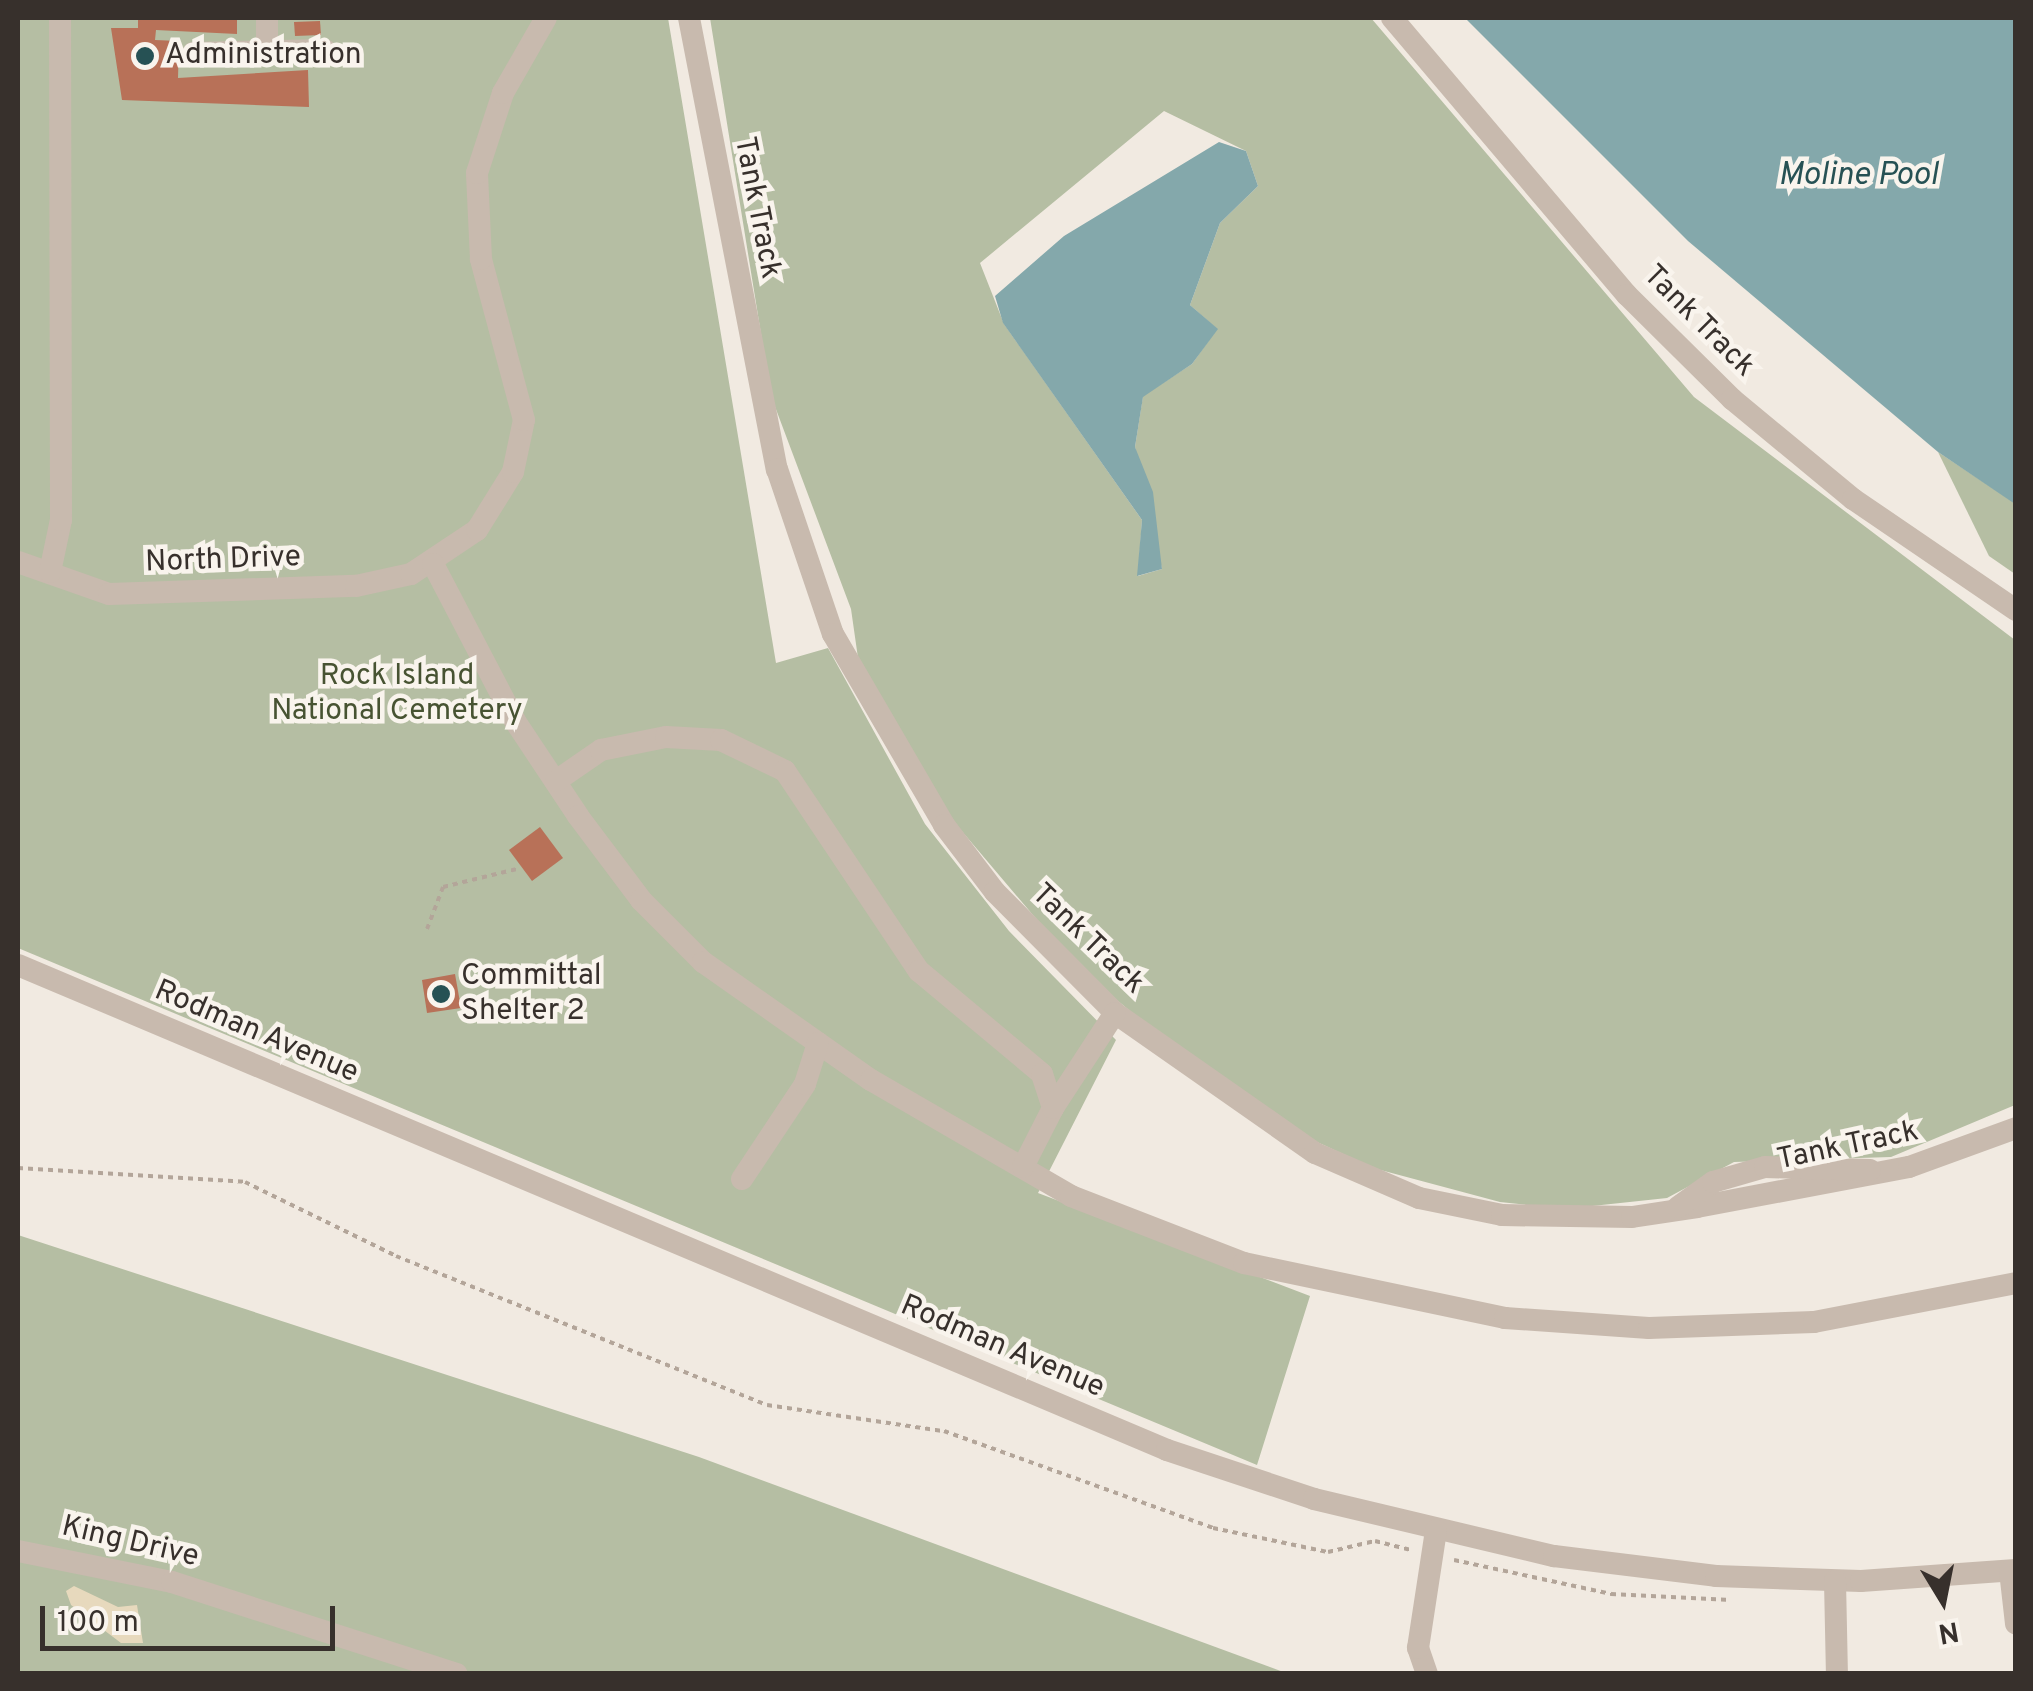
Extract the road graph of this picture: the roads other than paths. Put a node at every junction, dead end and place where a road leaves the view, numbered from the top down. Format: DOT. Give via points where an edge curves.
graph roads {
  1 [pos="60,18"];
  2 [pos="267,18"];
  3 [pos="546,18"];
  4 [pos="689,18"];
  5 [pos="1392,18"];
  6 [pos="326,50"];
  7 [pos="267,51"];
  8 [pos="193,53"];
  9 [pos="18,562"];
  10 [pos="433,564"];
  11 [pos="50,572"];
  12 [pos="2016,610"];
  13 [pos="556,781"];
  14 [pos="18,965"];
  15 [pos="1115,1012"];
  16 [pos="818,1043"];
  17 [pos="1052,1108"];
  18 [pos="2016,1128"];
  19 [pos="1022,1166"];
  20 [pos="742,1179"];
  21 [pos="2016,1283"];
  22 [pos="1436,1530"];
  23 [pos="18,1551"];
  24 [pos="2013,1570"];
  25 [pos="1835,1581"];
  26 [pos="2016,1624"];
  27 [pos="456,1674"];
  28 [pos="1427,1674"];
  29 [pos="1837,1674"];
  1 -- 11 [label="street" via="61,520"];
  2 -- 7 [label="street"];
  3 -- 10 [label="street" via="497,106 476,188 480,258 517,372 522,441 490,515"];
  4 -- 15 [label="street, Tank Track" via="777,469 833,634 944,825 995,892"];
  5 -- 12 [label="street, Tank Track" via="1626,294 1732,399 1853,499"];
  6 -- 7 [label="street"];
  7 -- 8 [label="street"];
  9 -- 11 [label="street, North Drive"];
  10 -- 11 [label="street, North Drive" via="356,586 146,595 90,590"];
  10 -- 13 [label="street"];
  13 -- 16 [label="street" via="653,912 703,962"];
  13 -- 17 [label="street" via="601,750 645,739 721,740 762,756 805,794 919,971 1042,1074"];
  14 -- 22 [label="street, Rodman Avenue" via="1167,1450"];
  15 -- 17 [label="street"];
  15 -- 18 [label="street, Tank Track" via="1273,1130 1368,1180 1502,1215 1672,1211 1883,1172"];
  16 -- 19 [label="street"];
  16 -- 20 [label="street" via="804,1084"];
  17 -- 19 [label="street"];
  19 -- 21 [label="street" via="1071,1196 1244,1263 1505,1318 1649,1328 1814,1322"];
  22 -- 25 [label="street, Rodman Avenue" via="1554,1556"];
  22 -- 28 [label="street" via="1418,1648"];
  23 -- 27 [label="street, King Drive" via="205,1591"];
  24 -- 25 [label="street, Rodman Avenue"];
  24 -- 26 [label="street"];
  25 -- 29 [label="street"];
}
